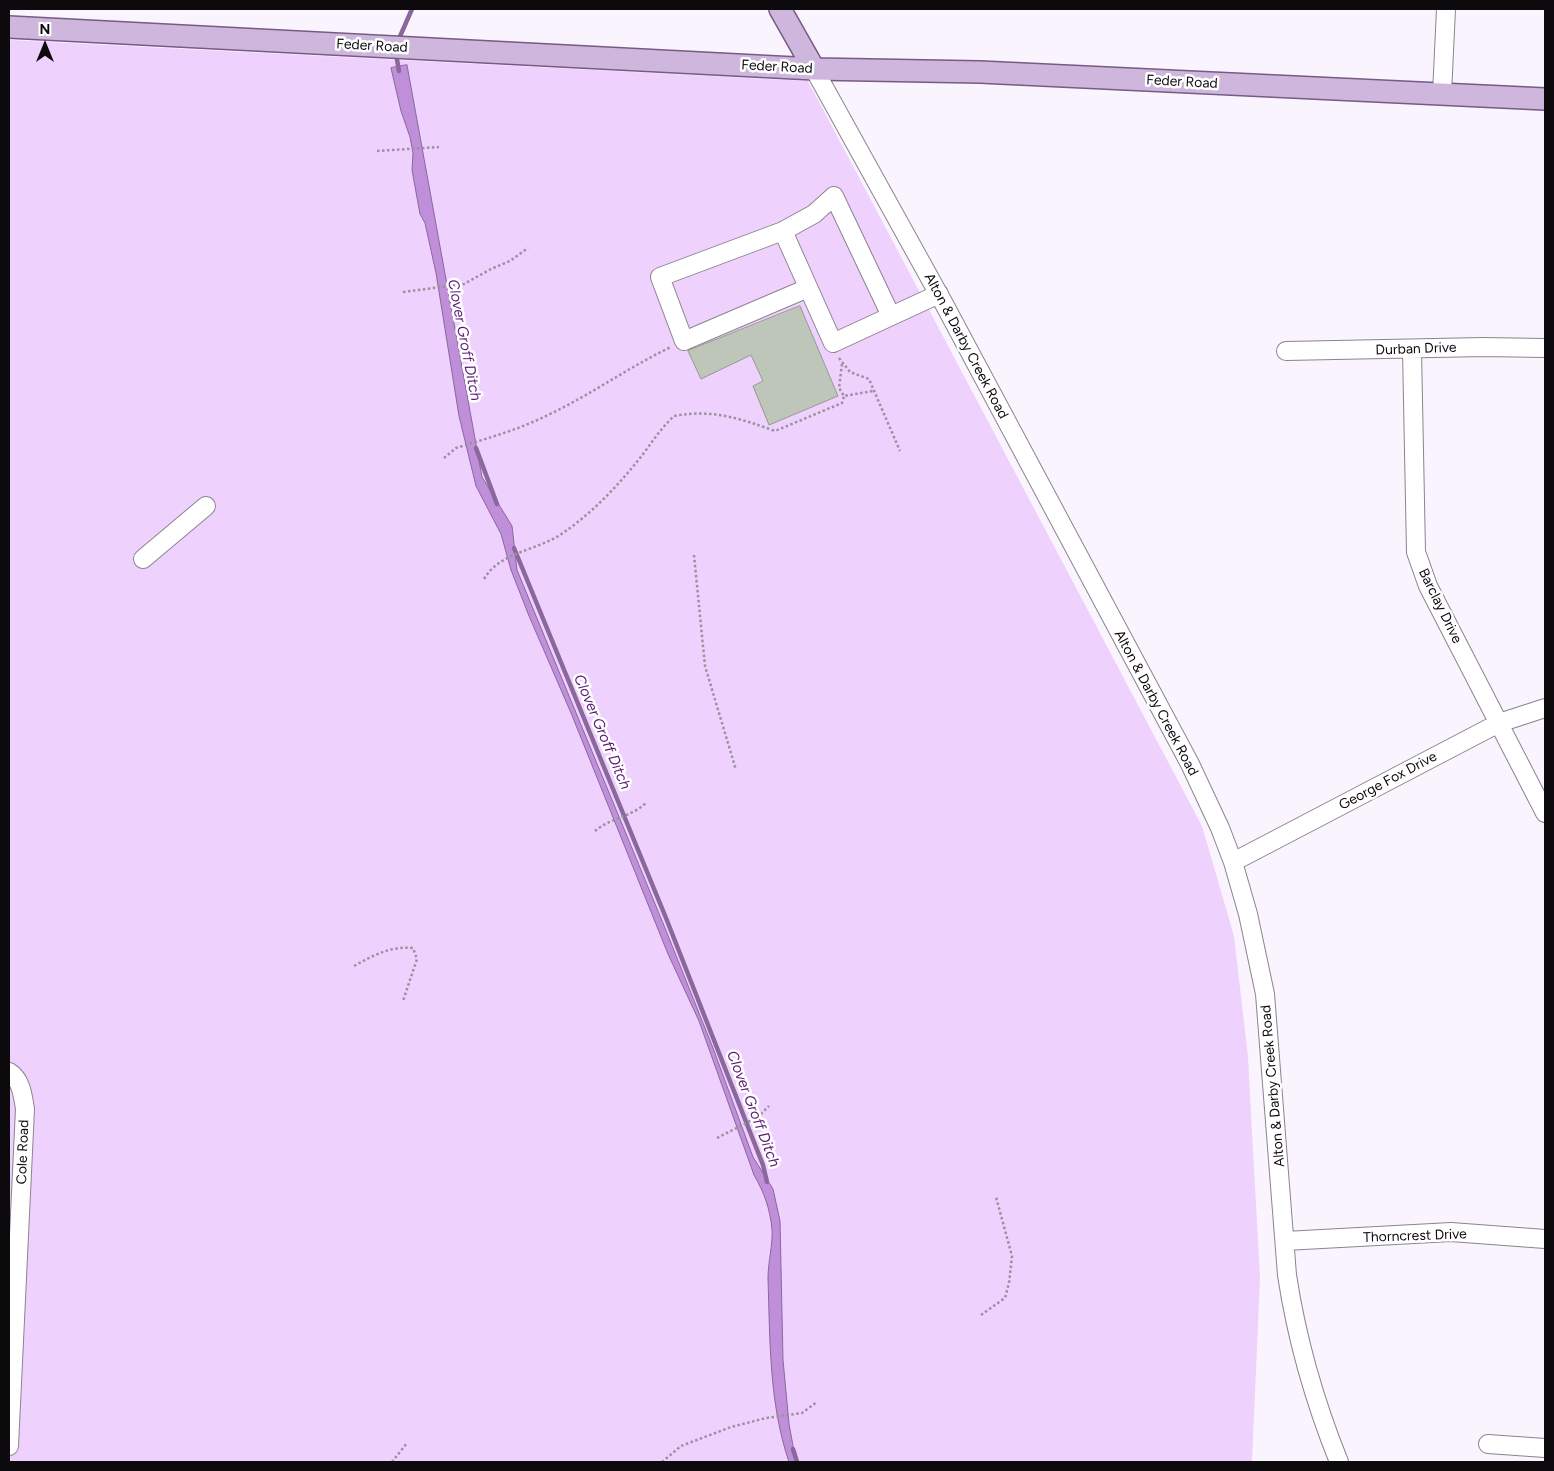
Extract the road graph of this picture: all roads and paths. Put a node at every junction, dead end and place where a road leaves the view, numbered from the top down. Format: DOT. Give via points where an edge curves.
graph roads {
  1 [pos="780,9"];
  2 [pos="1446,9"];
  3 [pos="9,27"];
  4 [pos="814,69"];
  5 [pos="1442,94"];
  6 [pos="1545,99"];
  7 [pos="439,147"];
  8 [pos="377,151"];
  9 [pos="783,231"];
  10 [pos="528,248"];
  11 [pos="808,288"];
  12 [pos="403,292"];
  13 [pos="939,294"];
  14 [pos="891,316"];
  15 [pos="684,341"];
  16 [pos="832,343"];
  17 [pos="1545,348"];
  18 [pos="1412,350"];
  19 [pos="1286,351"];
  20 [pos="842,364"];
  21 [pos="873,391"];
  22 [pos="844,396"];
  23 [pos="900,451"];
  24 [pos="444,458"];
  25 [pos="206,506"];
  26 [pos="694,555"];
  27 [pos="142,559"];
  28 [pos="484,579"];
  29 [pos="1545,708"];
  30 [pos="1499,723"];
  31 [pos="736,770"];
  32 [pos="646,803"];
  33 [pos="1545,813"];
  34 [pos="595,831"];
  35 [pos="1233,862"];
  36 [pos="354,966"];
  37 [pos="403,1001"];
  38 [pos="9,1072"];
  39 [pos="770,1106"];
  40 [pos="717,1138"];
  41 [pos="996,1197"];
  42 [pos="1545,1238"];
  43 [pos="1285,1241"];
  44 [pos="981,1315"];
  45 [pos="817,1402"];
  46 [pos="407,1443"];
  47 [pos="1488,1444"];
  48 [pos="9,1446"];
  49 [pos="1545,1448"];
  50 [pos="392,1462"];
  51 [pos="662,1462"];
  52 [pos="1339,1462"];
  1 -- 4 [label="main road, Alton & Darby Creek Road"];
  2 -- 5 [label="street"];
  3 -- 4 [label="main road, Feder Road"];
  4 -- 5 [label="main road, Feder Road" via="990,73"];
  4 -- 13 [label="street, Alton & Darby Creek Road"];
  5 -- 6 [label="main road, Feder Road"];
  7 -- 8 [label="path"];
  9 -- 11 [label="street"];
  9 -- 14 [label="street" via="814,214 834,196"];
  9 -- 15 [label="street" via="660,278"];
  10 -- 12 [label="path" via="510,261 455,286"];
  11 -- 15 [label="street"];
  11 -- 16 [label="street"];
  13 -- 14 [label="street"];
  13 -- 35 [label="street, Alton & Darby Creek Road" via="1190,764"];
  14 -- 16 [label="street"];
  15 -- 24 [label="path" via="626,369 598,389 548,415 456,448"];
  16 -- 20 [label="path"];
  17 -- 18 [label="street, Durban Drive"];
  18 -- 19 [label="street, Durban Drive"];
  18 -- 30 [label="street, Barclay Drive" via="1416,552 1428,586"];
  20 -- 21 [label="path" via="850,372 869,379"];
  20 -- 22 [label="path" via="840,388"];
  21 -- 22 [label="path"];
  21 -- 23 [label="path"];
  22 -- 28 [label="path" via="842,403 774,431 743,418 700,413 674,416 586,516 558,537 499,562"];
  25 -- 27 [label="street"];
  26 -- 31 [label="path" via="705,666"];
  29 -- 30 [label="street, George Fox Drive"];
  30 -- 33 [label="street, Barclay Drive"];
  30 -- 35 [label="street, George Fox Drive"];
  32 -- 34 [label="path" via="636,812 601,825"];
  35 -- 43 [label="street, Alton & Darby Creek Road" via="1265,994"];
  36 -- 37 [label="path" via="397,947 413,948 416,959"];
  38 -- 48 [label="street, Cole Road" via="19,1085 25,1108"];
  39 -- 40 [label="path" via="758,1117"];
  41 -- 44 [label="path" via="1012,1265 1004,1298"];
  42 -- 43 [label="street, Thorncrest Drive" via="1451,1232"];
  43 -- 52 [label="street, Alton & Darby Creek Road" via="1294,1320 1318,1411"];
  45 -- 51 [label="path" via="802,1413 731,1427 681,1446"];
  46 -- 50 [label="path"];
  47 -- 49 [label="street"];
}
